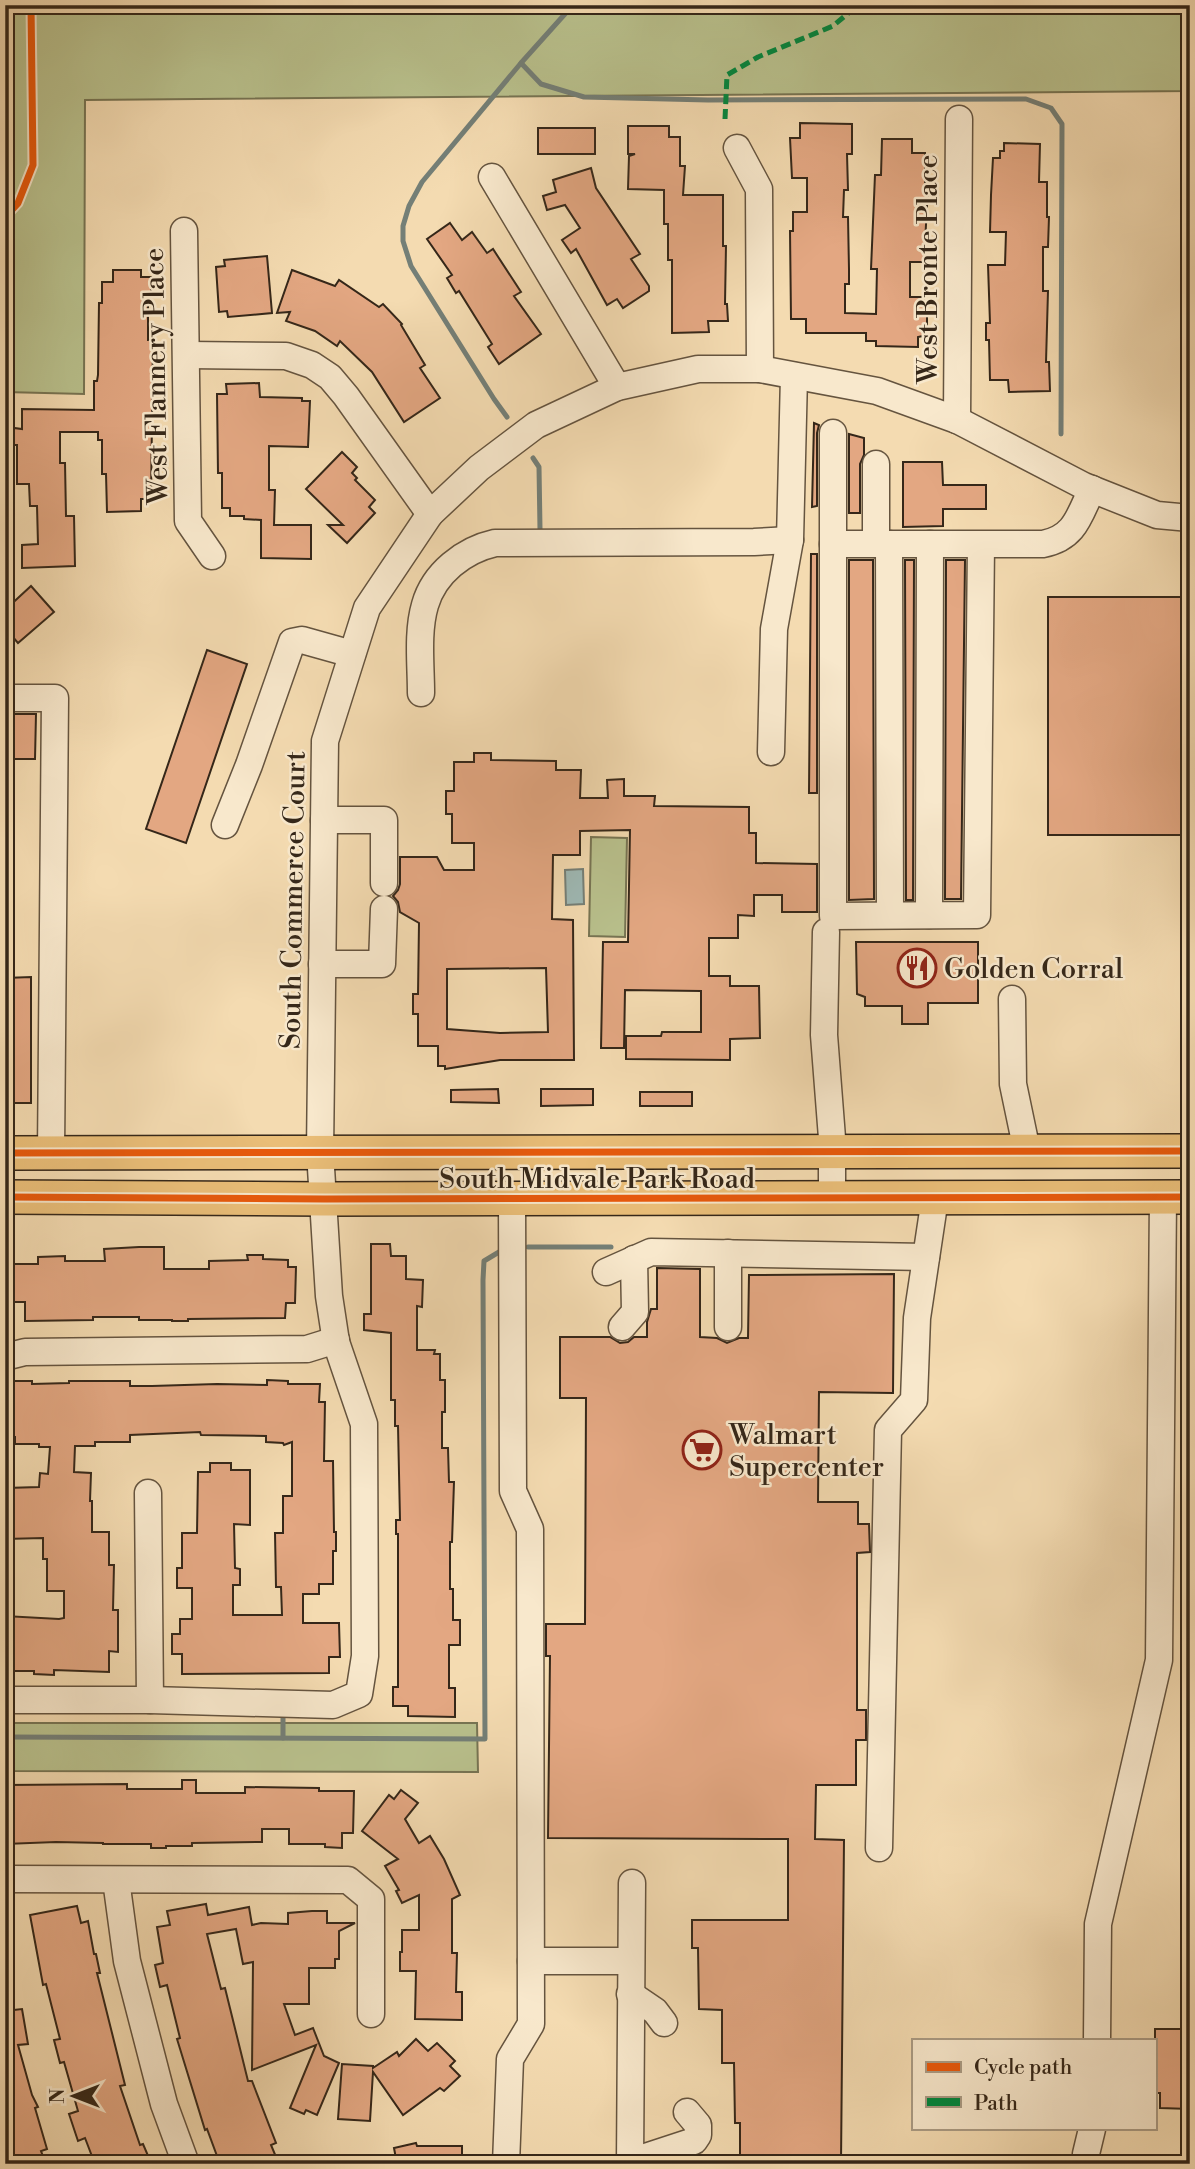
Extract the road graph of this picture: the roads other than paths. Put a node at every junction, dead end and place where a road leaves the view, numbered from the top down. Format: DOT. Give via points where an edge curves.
graph roads {
  1 [pos="959,119"];
  2 [pos="737,149"];
  3 [pos="492,177"];
  4 [pos="184,231"];
  5 [pos="187,355"];
  6 [pos="760,369"];
  7 [pos="794,376"];
  8 [pos="617,387"];
  9 [pos="957,420"];
  10 [pos="833,433"];
  11 [pos="876,464"];
  12 [pos="1092,489"];
  13 [pos="430,513"];
  14 [pos="1190,518"];
  15 [pos="790,540"];
  16 [pos="833,544"];
  17 [pos="882,544"];
  18 [pos="930,544"];
  19 [pos="981,544"];
  20 [pos="212,556"];
  21 [pos="352,654"];
  22 [pos="421,693"];
  23 [pos="5,698"];
  24 [pos="771,752"];
  25 [pos="324,820"];
  26 [pos="225,825"];
  27 [pos="890,915"];
  28 [pos="929,915"];
  29 [pos="826,932"];
  30 [pos="323,964"];
  31 [pos="1012,999"];
  32 [pos="1027,1151"];
  33 [pos="1190,1151"];
  34 [pos="832,1152"];
  35 [pos="5,1153"];
  36 [pos="51,1153"];
  37 [pos="322,1176"];
  38 [pos="1176,1197"];
  39 [pos="5,1198"];
  40 [pos="832,1198"];
  41 [pos="935,1198"];
  42 [pos="512,1199"];
  43 [pos="729,1253"];
  44 [pos="926,1257"];
  45 [pos="634,1259"];
  46 [pos="606,1272"];
  47 [pos="622,1327"];
  48 [pos="729,1327"];
  49 [pos="336,1340"];
  50 [pos="5,1357"];
  51 [pos="148,1493"];
  52 [pos="5,1700"];
  53 [pos="150,1700"];
  54 [pos="879,1848"];
  55 [pos="5,1879"];
  56 [pos="116,1880"];
  57 [pos="632,1883"];
  58 [pos="531,1961"];
  59 [pos="630,1961"];
  60 [pos="630,1994"];
  61 [pos="371,2014"];
  62 [pos="664,2023"];
  63 [pos="1097,2039"];
  64 [pos="687,2112"];
  65 [pos="1092,2130"];
  66 [pos="630,2163"];
  67 [pos="186,2164"];
  68 [pos="506,2164"];
  69 [pos="1088,2164"];
  1 -- 9 [label="street, West Bronte Place"];
  2 -- 6 [label="street" via="759,189"];
  3 -- 8 [label="street"];
  4 -- 5 [label="street, West Flannery Place"];
  5 -- 13 [label="street" via="286,356 312,365 346,396"];
  5 -- 20 [label="street, West Flannery Place" via="188,521"];
  6 -- 7 [label="street, South Commerce Court"];
  6 -- 8 [label="street, South Commerce Court" via="698,369"];
  7 -- 9 [label="street, South Commerce Court" via="877,391"];
  7 -- 15 [label="street"];
  8 -- 13 [label="street, South Commerce Court" via="536,425"];
  9 -- 12 [label="street, South Commerce Court"];
  10 -- 16 [label="street"];
  11 -- 17 [label="street"];
  12 -- 14 [label="street, South Commerce Court" via="1157,514"];
  12 -- 19 [label="street" via="1069,534 1055,542"];
  13 -- 21 [label="street, South Commerce Court" via="367,608"];
  15 -- 22 [label="street" via="495,542 480,546 459,558 438,579 425,605"];
  15 -- 24 [label="street" via="775,620"];
  16 -- 17 [label="street"];
  16 -- 27 [label="street" via="833,916"];
  17 -- 18 [label="street"];
  17 -- 27 [label="street"];
  18 -- 19 [label="street"];
  18 -- 28 [label="street"];
  19 -- 28 [label="street" via="977,915"];
  21 -- 25 [label="street, South Commerce Court" via="325,741"];
  21 -- 26 [label="street" via="302,640 292,642"];
  23 -- 36 [label="street" via="55,698"];
  25 -- 30 [label="street, South Commerce Court"];
  25 -- 30 [label="street" via="384,820 384,896 382,964"];
  27 -- 28 [label="street"];
  29 -- 34 [label="street" via="824,1035"];
  30 -- 37 [label="street, South Commerce Court"];
  31 -- 32 [label="street" via="1013,1084"];
  32 -- 33 [label="main road, South Midvale Park Road"];
  32 -- 34 [label="main road, South Midvale Park Road"];
  34 -- 37 [label="main road, South Midvale Park Road"];
  34 -- 40 [label="street"];
  35 -- 36 [label="main road, South Midvale Park Road"];
  36 -- 37 [label="main road, South Midvale Park Road"];
  37 -- 39 [label="main road, South Midvale Park Road"];
  37 -- 42 [label="main road, South Midvale Park Road"];
  37 -- 49 [label="street, South Commerce Court"];
  38 -- 41 [label="main road, South Midvale Park Road"];
  38 -- 63 [label="street" via="1159,1660 1098,1924"];
  40 -- 41 [label="main road, South Midvale Park Road"];
  40 -- 42 [label="main road, South Midvale Park Road"];
  41 -- 44 [label="street"];
  42 -- 58 [label="street" via="513,1491 530,1529"];
  43 -- 44 [label="street"];
  43 -- 45 [label="street" via="651,1252"];
  43 -- 48 [label="street"];
  44 -- 54 [label="street" via="917,1318 914,1400 888,1430"];
  45 -- 46 [label="street"];
  45 -- 47 [label="street" via="635,1312"];
  49 -- 50 [label="street" via="307,1349 25,1352"];
  49 -- 53 [label="street, South Commerce Court" via="363,1424 365,1656 359,1694 333,1705"];
  51 -- 53 [label="street"];
  52 -- 53 [label="street"];
  55 -- 56 [label="street"];
  56 -- 61 [label="street" via="348,1880 371,1899"];
  56 -- 67 [label="street" via="127,1961 164,2104"];
  57 -- 59 [label="street"];
  58 -- 59 [label="street"];
  58 -- 68 [label="street" via="531,2024 510,2059"];
  59 -- 60 [label="street"];
  60 -- 62 [label="street"];
  60 -- 66 [label="street"];
  64 -- 66 [label="street" via="698,2125 694,2141"];
  65 -- 69 [label="street"];
}
